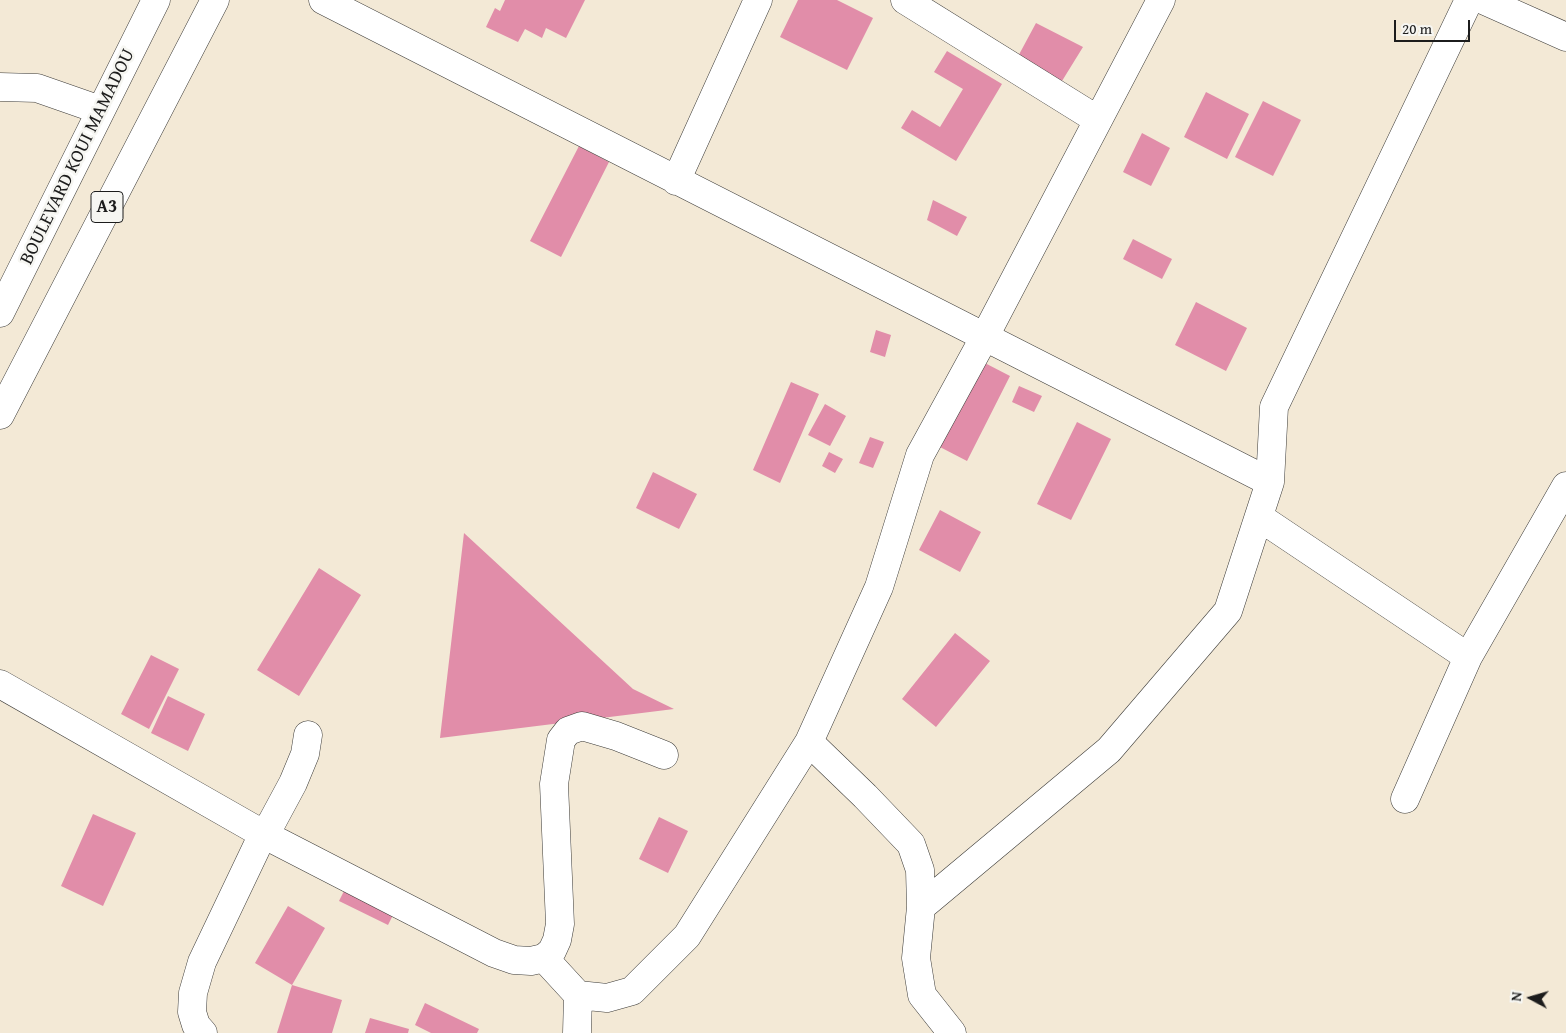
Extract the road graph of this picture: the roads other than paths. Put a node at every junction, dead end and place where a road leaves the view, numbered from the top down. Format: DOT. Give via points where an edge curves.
graph roads {
  1 [pos="156,0"];
  2 [pos="215,0"];
  3 [pos="323,0"];
  4 [pos="758,0"];
  5 [pos="905,0"];
  6 [pos="1161,0"];
  7 [pos="1469,0"];
  8 [pos="1483,0"];
  9 [pos="1566,36"];
  10 [pos="0,87"];
  11 [pos="100,110"];
  12 [pos="1098,120"];
  13 [pos="676,181"];
  14 [pos="0,313"];
  15 [pos="984,338"];
  16 [pos="0,415"];
  17 [pos="1270,482"];
  18 [pos="1566,486"];
  19 [pos="1259,517"];
  20 [pos="1468,657"];
  21 [pos="0,684"];
  22 [pos="308,735"];
  23 [pos="808,742"];
  24 [pos="664,755"];
  25 [pos="1404,799"];
  26 [pos="263,834"];
  27 [pos="922,907"];
  28 [pos="544,958"];
  29 [pos="578,996"];
  30 [pos="203,1033"];
  31 [pos="577,1033"];
  32 [pos="952,1033"];
  1 -- 11 [label="street, BOULEVARD KOUI MAMADOU / A3"];
  2 -- 16 [label="street, A3"];
  3 -- 13 [label="street"];
  4 -- 13 [label="street"];
  5 -- 12 [label="street"];
  6 -- 12 [label="street"];
  7 -- 17 [label="street" via="1274,407"];
  8 -- 9 [label="street"];
  10 -- 11 [label="street" via="37,88"];
  11 -- 14 [label="street, BOULEVARD KOUI MAMADOU / A3"];
  12 -- 15 [label="street"];
  13 -- 15 [label="street"];
  15 -- 17 [label="street"];
  15 -- 23 [label="street" via="920,455 879,587"];
  17 -- 19 [label="street"];
  18 -- 20 [label="street"];
  19 -- 20 [label="street"];
  19 -- 27 [label="street" via="1228,611 1109,750"];
  20 -- 25 [label="street"];
  21 -- 26 [label="street"];
  22 -- 26 [label="street" via="305,754 294,782"];
  23 -- 27 [label="street" via="911,844 920,870"];
  23 -- 29 [label="street" via="687,936 632,990 607,998"];
  24 -- 28 [label="street" via="582,726 568,731 561,740 554,784 560,924 558,940"];
  26 -- 28 [label="street" via="494,953 514,960"];
  26 -- 30 [label="street" via="202,962 193,993 192,1012"];
  27 -- 32 [label="street" via="916,958 922,995"];
  28 -- 29 [label="street"];
  29 -- 31 [label="street"];
}
